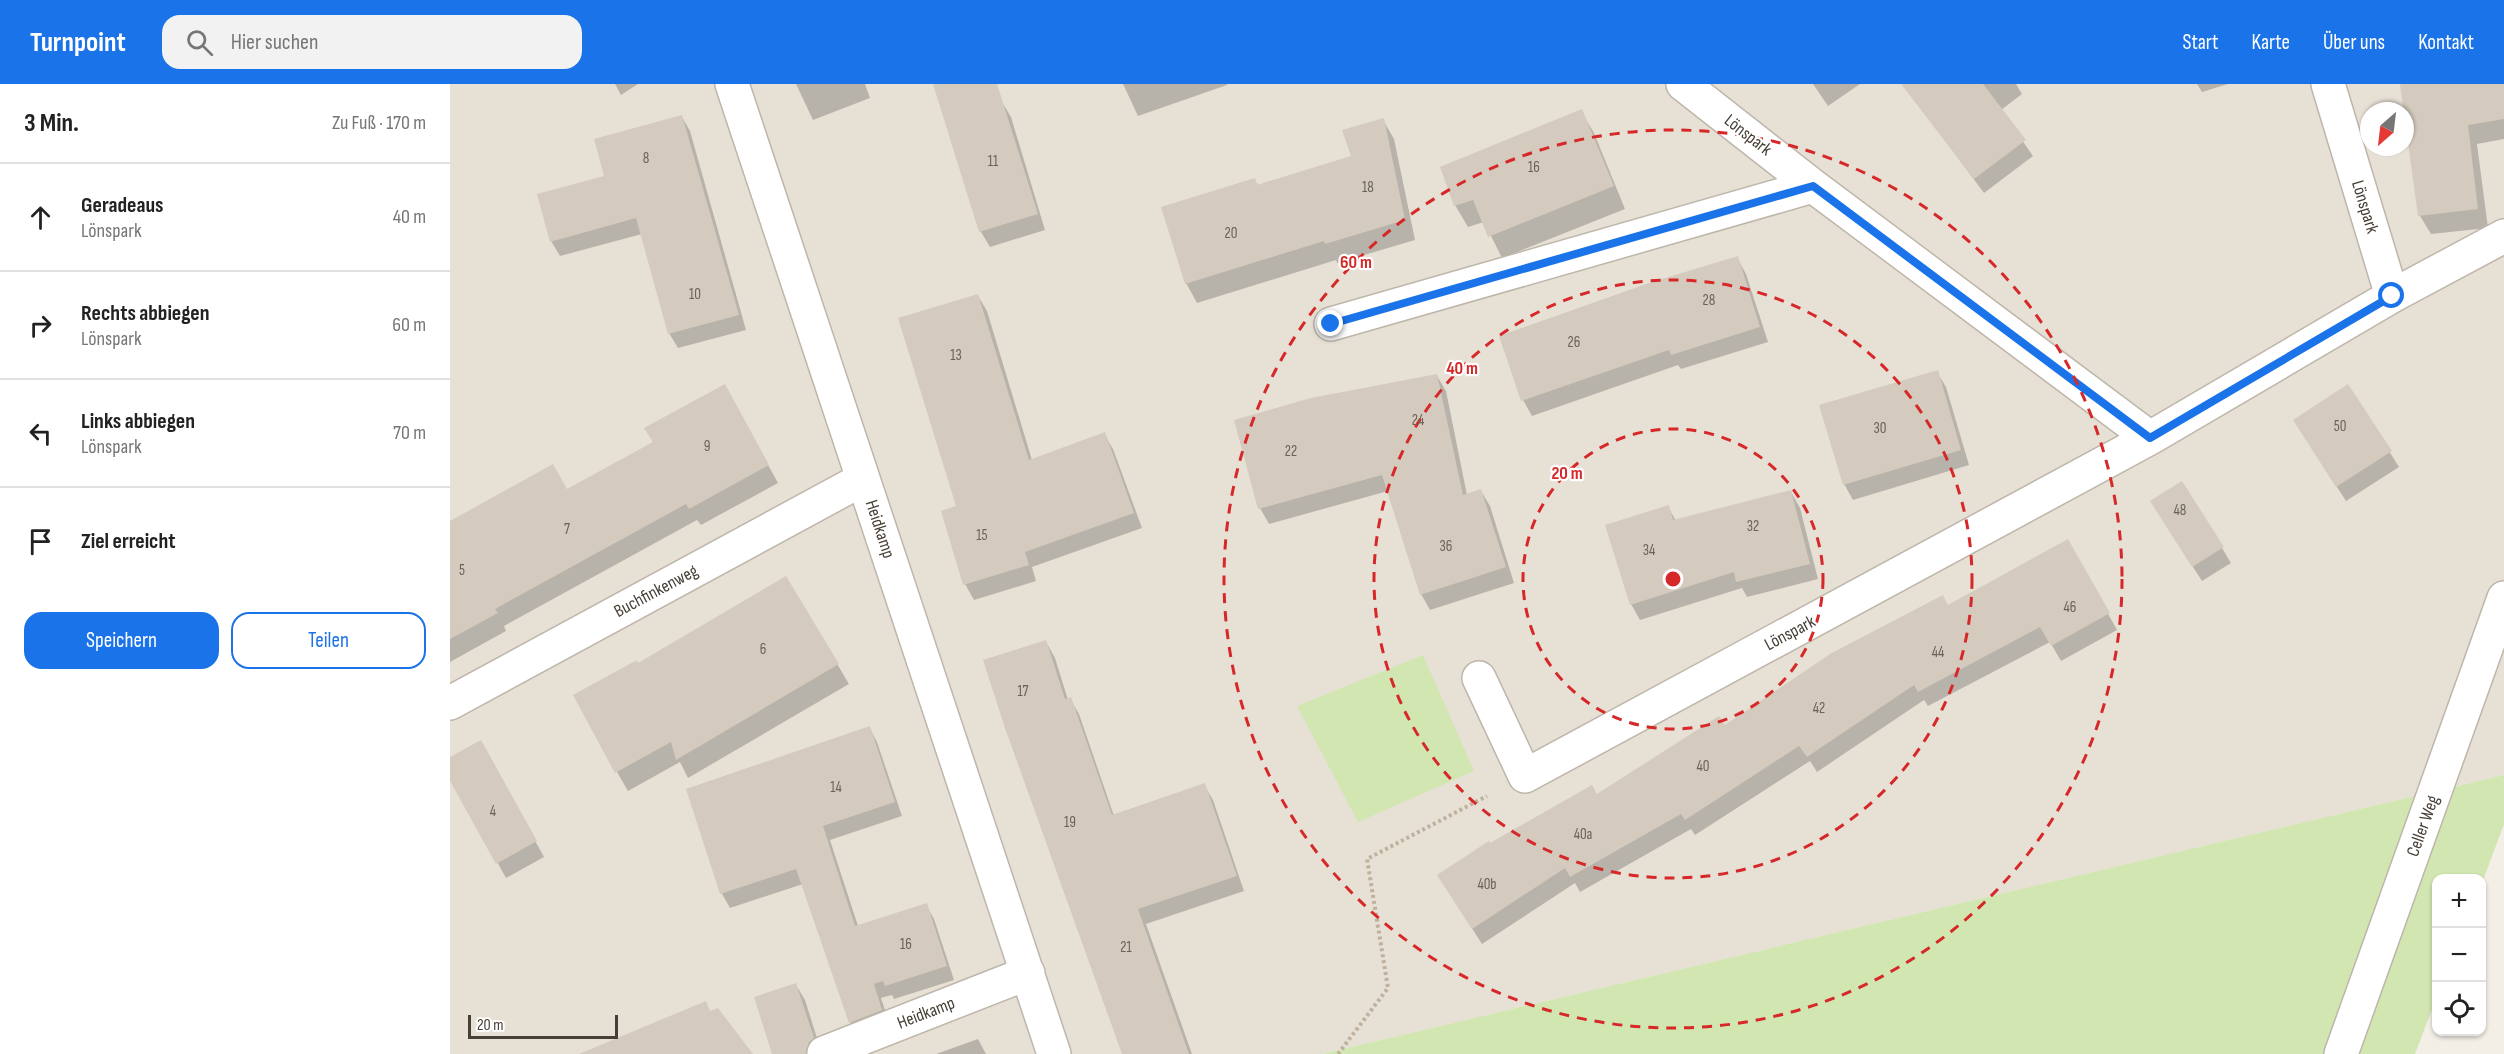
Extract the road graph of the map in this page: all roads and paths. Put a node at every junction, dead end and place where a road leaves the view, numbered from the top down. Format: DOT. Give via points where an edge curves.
graph roads {
  1 [pos="732,84"];
  2 [pos="1683,84"];
  3 [pos="2328,84"];
  4 [pos="1813,186"];
  5 [pos="2504,236"];
  6 [pos="2392,296"];
  7 [pos="1331,324"];
  8 [pos="2150,438"];
  9 [pos="863,479"];
  10 [pos="2504,598"];
  11 [pos="1479,678"];
  12 [pos="450,703"];
  13 [pos="1525,776"];
  14 [pos="1028,973"];
  15 [pos="824,1053"];
  16 [pos="1054,1054"];
  17 [pos="1338,1054"];
  18 [pos="2341,1054"];
  1 -- 9 [label="street, Heidkamp"];
  2 -- 4 [label="street, Lönspark"];
  3 -- 6 [label="street, Lönspark"];
  4 -- 7 [label="street"];
  4 -- 8 [label="street, Lönspark"];
  5 -- 6 [label="street, Lönspark"];
  6 -- 8 [label="street, Lönspark"];
  8 -- 13 [label="street, Lönspark"];
  9 -- 12 [label="street, Buchfinkenweg"];
  9 -- 14 [label="street, Heidkamp"];
  10 -- 18 [label="street, Celler Weg"];
  11 -- 13 [label="street"];
  13 -- 17 [label="path" via="1367,859 1388,988"];
  14 -- 15 [label="street, Heidkamp"];
  14 -- 16 [label="street, Heidkamp"];
}
